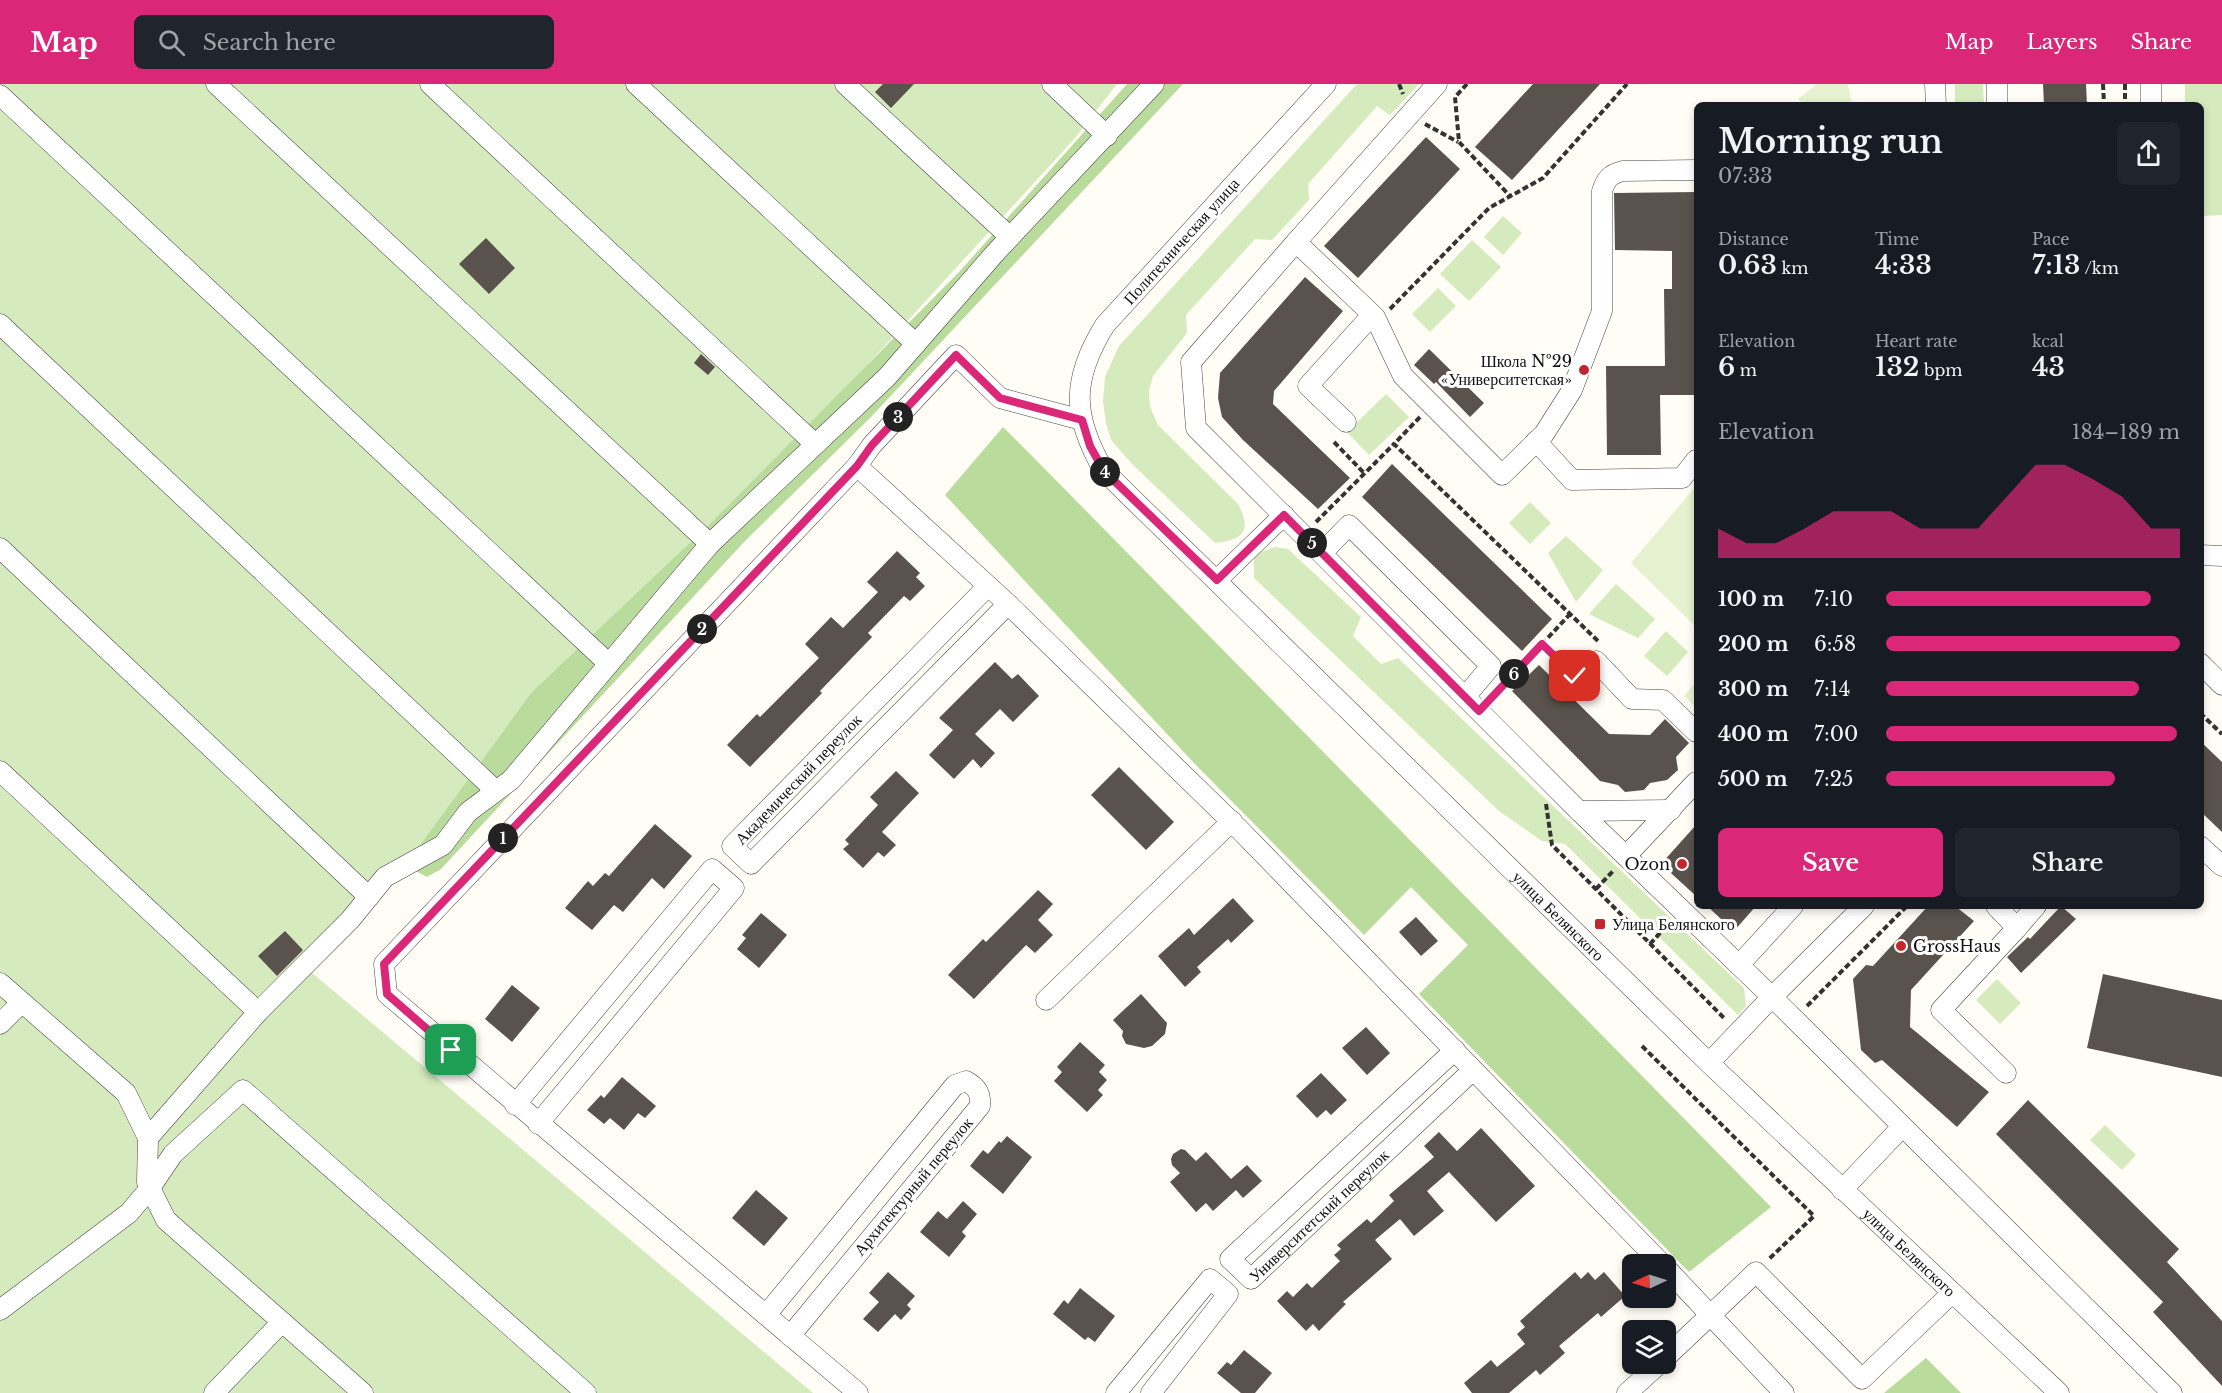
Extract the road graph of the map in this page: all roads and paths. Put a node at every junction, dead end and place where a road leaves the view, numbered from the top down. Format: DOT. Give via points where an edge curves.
graph roads {
  1 [pos="216,84"];
  2 [pos="430,84"];
  3 [pos="636,84"];
  4 [pos="845,84"];
  5 [pos="1052,84"];
  6 [pos="1154,84"];
  7 [pos="1326,84"];
  8 [pos="1437,84"];
  9 [pos="1467,84"];
  10 [pos="1627,84"];
  11 [pos="1935,84"];
  12 [pos="1997,84"];
  13 [pos="2103,84"];
  14 [pos="2125,84"];
  15 [pos="2151,84"];
  16 [pos="0,95"];
  17 [pos="1935,102"];
  18 [pos="1997,102"];
  19 [pos="2104,102"];
  20 [pos="2125,102"];
  21 [pos="2151,102"];
  22 [pos="1409,115"];
  23 [pos="1107,136"];
  24 [pos="1459,142"];
  25 [pos="1694,170"];
  26 [pos="1510,196"];
  27 [pos="1010,237"];
  28 [pos="1296,242"];
  29 [pos="1375,319"];
  30 [pos="0,324"];
  31 [pos="916,344"];
  32 [pos="1431,405"];
  33 [pos="1082,420"];
  34 [pos="1346,422"];
  35 [pos="1536,441"];
  36 [pos="1334,442"];
  37 [pos="815,444"];
  38 [pos="1394,444"];
  39 [pos="1694,463"];
  40 [pos="857,466"];
  41 [pos="1364,473"];
  42 [pos="1284,515"];
  43 [pos="1303,535"];
  44 [pos="710,544"];
  45 [pos="0,548"];
  46 [pos="1322,554"];
  47 [pos="2204,555"];
  48 [pos="2222,556"];
  49 [pos="1217,580"];
  50 [pos="988,586"];
  51 [pos="1008,604"];
  52 [pos="1570,614"];
  53 [pos="1542,644"];
  54 [pos="1599,653"];
  55 [pos="609,664"];
  56 [pos="2204,667"];
  57 [pos="1575,676"];
  58 [pos="2222,685"];
  59 [pos="1465,697"];
  60 [pos="1479,711"];
  61 [pos="2204,717"];
  62 [pos="1694,730"];
  63 [pos="2222,734"];
  64 [pos="0,771"];
  65 [pos="1540,773"];
  66 [pos="1694,784"];
  67 [pos="496,791"];
  68 [pos="1671,810"];
  69 [pos="1579,811"];
  70 [pos="1232,821"];
  71 [pos="2204,850"];
  72 [pos="1626,856"];
  73 [pos="2222,866"];
  74 [pos="1596,889"];
  75 [pos="369,897"];
  76 [pos="1681,909"];
  77 [pos="1790,909"];
  78 [pos="1861,909"];
  79 [pos="1903,909"];
  80 [pos="1999,909"];
  81 [pos="2033,909"];
  82 [pos="2017,928"];
  83 [pos="1650,944"];
  84 [pos="1739,965"];
  85 [pos="0,982"];
  86 [pos="1772,997"];
  87 [pos="1046,1000"];
  88 [pos="22,1002"];
  89 [pos="258,1012"];
  90 [pos="1794,1019"];
  91 [pos="0,1024"];
  92 [pos="1738,1032"];
  93 [pos="1642,1046"];
  94 [pos="1455,1050"];
  95 [pos="1709,1064"];
  96 [pos="1473,1070"];
  97 [pos="2007,1073"];
  98 [pos="515,1105"];
  99 [pos="538,1124"];
  100 [pos="1902,1127"];
  101 [pos="148,1138"];
  102 [pos="150,1188"];
  103 [pos="1842,1190"];
  104 [pos="1652,1254"];
  105 [pos="1756,1272"];
  106 [pos="1676,1278"];
  107 [pos="1952,1293"];
  108 [pos="0,1310"];
  109 [pos="766,1315"];
  110 [pos="1712,1315"];
  111 [pos="282,1322"];
  112 [pos="790,1336"];
  113 [pos="1676,1348"];
  114 [pos="1648,1374"];
  115 [pos="214,1393"];
  116 [pos="363,1393"];
  117 [pos="586,1393"];
  118 [pos="858,1393"];
  119 [pos="1116,1393"];
  120 [pos="1151,1393"];
  121 [pos="1627,1393"];
  122 [pos="1784,1393"];
  123 [pos="2059,1393"];
  124 [pos="2172,1393"];
  1 -- 44 [label="street"];
  2 -- 37 [label="street"];
  3 -- 31 [label="street"];
  4 -- 27 [label="street"];
  5 -- 23 [label="street"];
  6 -- 23 [label="street"];
  7 -- 33 [label="street, Политехническая улица" via="1104,325 1090,349 1082,377"];
  8 -- 22 [label="street"];
  9 -- 24 [label="path" via="1455,97"];
  10 -- 26 [label="path" via="1543,178"];
  11 -- 17 [label="street"];
  12 -- 18 [label="street"];
  13 -- 19 [label="path"];
  14 -- 20 [label="path"];
  15 -- 21 [label="street"];
  16 -- 55 [label="street"];
  22 -- 24 [label="path"];
  22 -- 28 [label="street"];
  23 -- 27 [label="street"];
  24 -- 26 [label="path"];
  25 -- 35 [label="street" via="1623,171 1612,173 1606,181 1602,191 1602,311 1572,390"];
  26 -- 29 [label="path" via="1489,208"];
  27 -- 31 [label="street"];
  28 -- 29 [label="street"];
  28 -- 42 [label="street" via="1191,362 1196,428"];
  29 -- 32 [label="street" via="1402,376"];
  29 -- 34 [label="street" via="1308,386"];
  30 -- 67 [label="street"];
  31 -- 37 [label="street" via="887,377"];
  32 -- 35 [label="street" via="1502,475"];
  32 -- 38 [label="path"];
  33 -- 40 [label="street" via="1000,398 956,355"];
  33 -- 49 [label="street, улица Белянского" via="1104,471"];
  35 -- 39 [label="street" via="1572,480 1682,478"];
  36 -- 41 [label="path"];
  37 -- 44 [label="street"];
  38 -- 41 [label="path"];
  38 -- 52 [label="path"];
  40 -- 50 [label="street"];
  40 -- 98 [label="street" via="384,964 387,994"];
  41 -- 43 [label="path"];
  42 -- 43 [label="street"];
  42 -- 49 [label="street"];
  43 -- 46 [label="street"];
  44 -- 55 [label="street"];
  45 -- 75 [label="street"];
  46 -- 59 [label="street"];
  46 -- 59 [label="street" via="1349,525 1491,666"];
  47 -- 48 [label="street"];
  49 -- 95 [label="street, улица Белянского"];
  50 -- 51 [label="street"];
  50 -- 51 [label="street, Академический переулок" via="732,846 751,864"];
  51 -- 70 [label="street"];
  52 -- 53 [label="path"];
  52 -- 54 [label="path"];
  53 -- 57 [label="path"];
  53 -- 60 [label="path"];
  54 -- 62 [label="street" via="1632,699 1663,700"];
  55 -- 67 [label="street" via="511,780"];
  56 -- 58 [label="street"];
  59 -- 60 [label="street"];
  60 -- 65 [label="street"];
  61 -- 63 [label="path"];
  64 -- 89 [label="street"];
  65 -- 69 [label="street"];
  65 -- 74 [label="path" via="1552,845"];
  66 -- 68 [label="street"];
  67 -- 75 [label="street" via="468,812 443,844 386,877"];
  68 -- 69 [label="street"];
  68 -- 72 [label="street"];
  69 -- 72 [label="street"];
  70 -- 87 [label="street"];
  70 -- 94 [label="street"];
  71 -- 73 [label="street"];
  72 -- 74 [label="path"];
  72 -- 76 [label="street"];
  74 -- 83 [label="path"];
  75 -- 89 [label="street"];
  76 -- 83 [label="path"];
  76 -- 84 [label="street"];
  77 -- 84 [label="street"];
  78 -- 86 [label="street"];
  79 -- 90 [label="path"];
  80 -- 82 [label="street"];
  81 -- 82 [label="street"];
  82 -- 97 [label="street" via="1941,1010"];
  83 -- 92 [label="path"];
  84 -- 86 [label="street"];
  85 -- 88 [label="street"];
  86 -- 90 [label="street"];
  86 -- 92 [label="street"];
  88 -- 91 [label="street"];
  88 -- 101 [label="street" via="126,1093"];
  89 -- 101 [label="street"];
  90 -- 100 [label="street"];
  92 -- 95 [label="street"];
  93 -- 105 [label="path" via="1814,1216"];
  94 -- 96 [label="street"];
  94 -- 96 [label="street, Университетский переулок" via="1230,1259 1251,1279"];
  95 -- 103 [label="street, улица Белянского"];
  96 -- 104 [label="street"];
  98 -- 99 [label="street"];
  98 -- 99 [label="street" via="712,869 734,888"];
  99 -- 109 [label="street"];
  100 -- 103 [label="street"];
  100 -- 124 [label="street"];
  101 -- 102 [label="street"];
  102 -- 108 [label="street" via="129,1213"];
  102 -- 111 [label="street" via="166,1220"];
  102 -- 117 [label="street" via="173,1154 243,1090"];
  103 -- 107 [label="street, улица Белянского"];
  105 -- 107 [label="street" via="1862,1379"];
  105 -- 110 [label="street"];
  106 -- 110 [label="street"];
  107 -- 123 [label="street, улица Белянского"];
  109 -- 112 [label="street"];
  109 -- 112 [label="street, Архитектурный переулок" via="955,1085 966,1081 974,1086 981,1095 980,1106"];
  110 -- 113 [label="street"];
  110 -- 122 [label="street"];
  111 -- 115 [label="street"];
  111 -- 116 [label="street"];
  112 -- 118 [label="street"];
  114 -- 121 [label="street"];
  119 -- 120 [label="street" via="1210,1279 1228,1294"];
}
